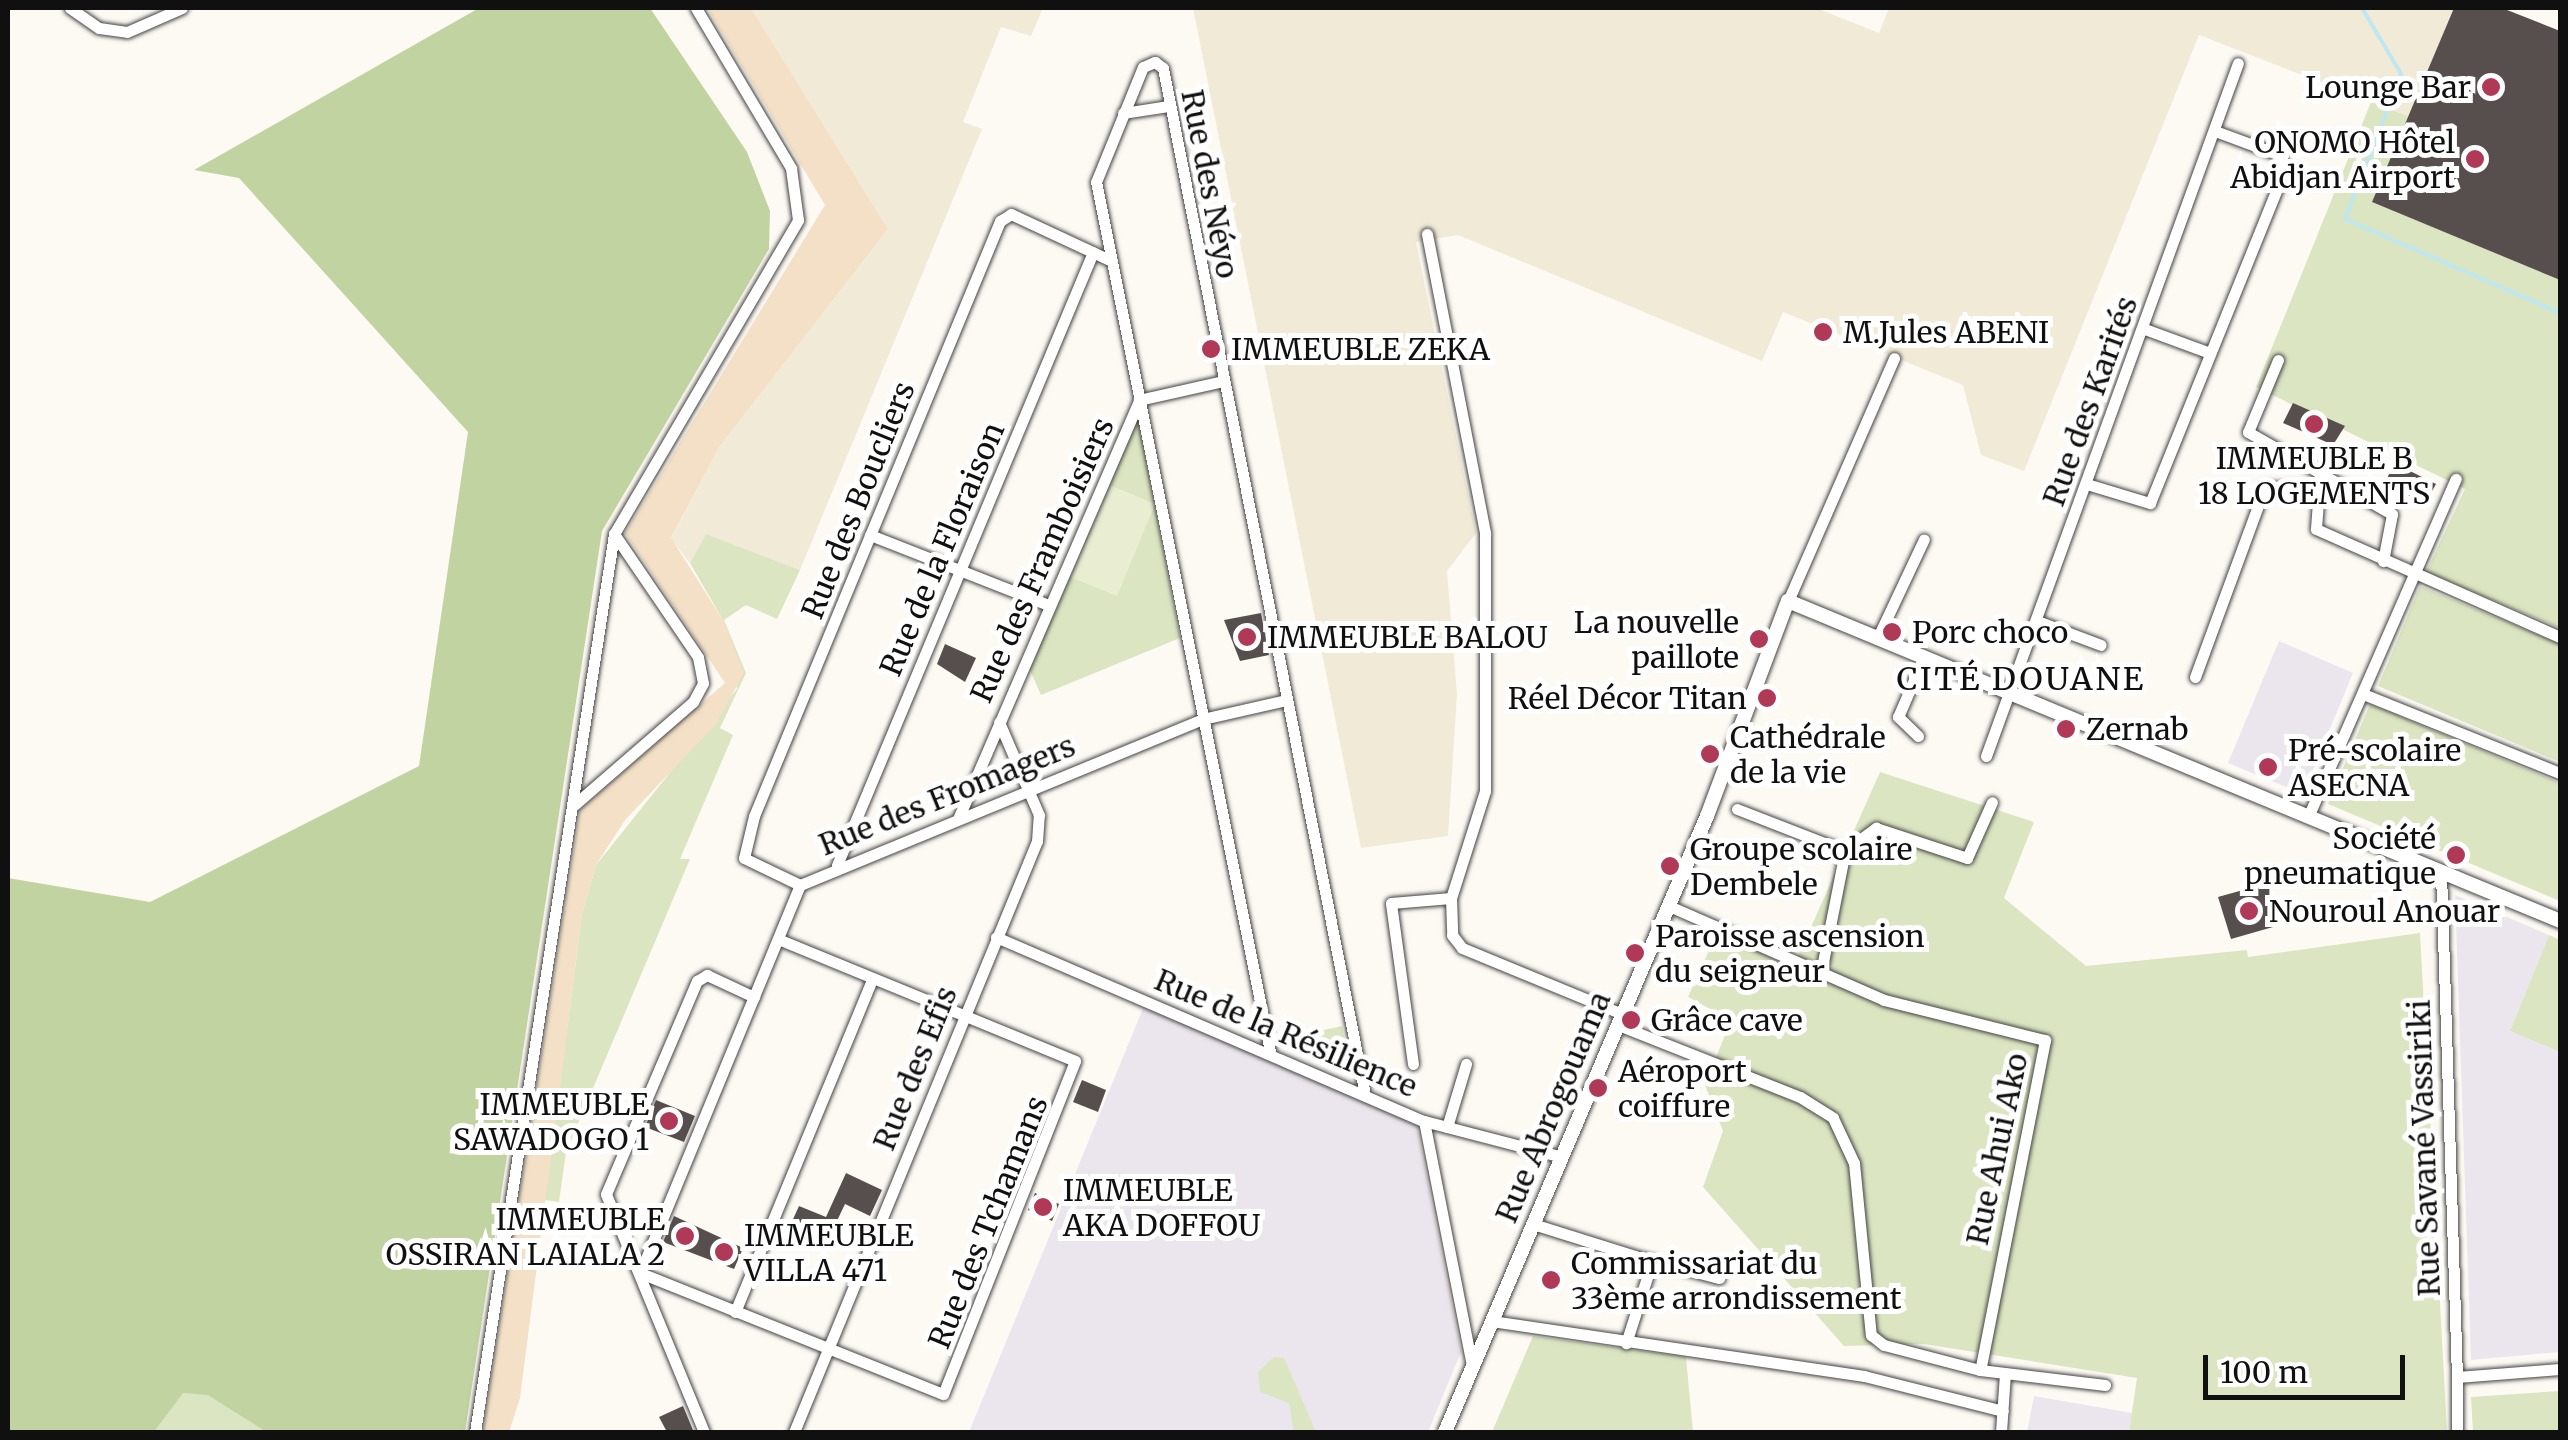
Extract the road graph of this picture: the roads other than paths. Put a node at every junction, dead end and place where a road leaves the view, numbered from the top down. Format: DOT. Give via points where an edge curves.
graph roads {
  1 [pos="70,8"];
  2 [pos="182,8"];
  3 [pos="696,8"];
  4 [pos="2238,62"];
  5 [pos="1168,106"];
  6 [pos="1123,113"];
  7 [pos="2215,131"];
  8 [pos="1427,234"];
  9 [pos="1093,252"];
  10 [pos="1112,261"];
  11 [pos="2142,328"];
  12 [pos="2210,353"];
  13 [pos="1894,358"];
  14 [pos="2278,360"];
  15 [pos="1223,381"];
  16 [pos="1139,400"];
  17 [pos="2456,479"];
  18 [pos="2319,481"];
  19 [pos="2088,484"];
  20 [pos="614,534"];
  21 [pos="870,535"];
  22 [pos="1924,539"];
  23 [pos="2383,561"];
  24 [pos="959,572"];
  25 [pos="2415,575"];
  26 [pos="1788,602"];
  27 [pos="1049,606"];
  28 [pos="2037,621"];
  29 [pos="2560,637"];
  30 [pos="1877,639"];
  31 [pos="2101,645"];
  32 [pos="1923,658"];
  33 [pos="2195,678"];
  34 [pos="2363,694"];
  35 [pos="2011,696"];
  36 [pos="1286,700"];
  37 [pos="1203,719"];
  38 [pos="999,722"];
  39 [pos="1918,736"];
  40 [pos="1986,756"];
  41 [pos="2560,773"];
  42 [pos="1027,787"];
  43 [pos="1992,802"];
  44 [pos="574,805"];
  45 [pos="1737,810"];
  46 [pos="2308,816"];
  47 [pos="958,819"];
  48 [pos="1844,851"];
  49 [pos="836,865"];
  50 [pos="2441,872"];
  51 [pos="800,885"];
  52 [pos="1451,898"];
  53 [pos="1669,906"];
  54 [pos="2560,921"];
  55 [pos="996,937"];
  56 [pos="778,939"];
  57 [pos="1821,972"];
  58 [pos="873,978"];
  59 [pos="754,997"];
  60 [pos="963,1017"];
  61 [pos="1620,1020"];
  62 [pos="1270,1051"];
  63 [pos="1412,1064"];
  64 [pos="1466,1064"];
  65 [pos="1364,1090"];
  66 [pos="1424,1121"];
  67 [pos="1448,1127"];
  68 [pos="1562,1157"];
  69 [pos="1533,1224"];
  70 [pos="1635,1256"];
  71 [pos="640,1273"];
  72 [pos="1719,1278"];
  73 [pos="735,1312"];
  74 [pos="1492,1321"];
  75 [pos="1626,1343"];
  76 [pos="828,1350"];
  77 [pos="1472,1365"];
  78 [pos="2560,1368"];
  79 [pos="1980,1370"];
  80 [pos="2005,1373"];
  81 [pos="2456,1378"];
  82 [pos="2104,1384"];
  83 [pos="2003,1411"];
  84 [pos="475,1432"];
  85 [pos="704,1432"];
  86 [pos="794,1432"];
  87 [pos="1444,1432"];
  88 [pos="2002,1432"];
  89 [pos="2457,1432"];
  1 -- 2 [label="street" via="87,22 127,32"];
  3 -- 20 [label="street" via="791,168 798,220"];
  4 -- 7 [label="street, Rue des Karités"];
  5 -- 6 [label="street"];
  5 -- 6 [label="street, Rue des Néyo" via="1155,62 1143,67"];
  5 -- 15 [label="street, Rue des Néyo"];
  6 -- 10 [label="street, Rue des Néyo" via="1096,182"];
  7 -- 11 [label="street, Rue des Karités"];
  7 -- 12 [label="street" via="2280,155 2286,167"];
  8 -- 52 [label="street" via="1484,534 1485,790"];
  9 -- 10 [label="street, Rue des Boucliers"];
  9 -- 21 [label="street, Rue des Boucliers" via="1011,214 1000,221"];
  9 -- 24 [label="street, Rue de la Floraison"];
  10 -- 16 [label="street, Rue des Néyo"];
  11 -- 12 [label="street"];
  11 -- 19 [label="street, Rue des Karités"];
  12 -- 19 [label="street" via="2150,503"];
  13 -- 26 [label="street, Rue Abrogouama"];
  14 -- 18 [label="street" via="2248,432"];
  15 -- 16 [label="street, Rue des Framboisiers"];
  15 -- 36 [label="street, Rue des Néyo"];
  16 -- 27 [label="street, Rue des Framboisiers"];
  16 -- 37 [label="street, Rue des Néyo"];
  17 -- 25 [label="street"];
  18 -- 23 [label="street" via="2316,529"];
  18 -- 23 [label="street" via="2392,514"];
  18 -- 33 [label="street" via="2265,487"];
  19 -- 28 [label="street, Rue des Karités"];
  20 -- 44 [label="street"];
  20 -- 44 [label="street" via="698,657 703,683 694,702"];
  21 -- 24 [label="street"];
  21 -- 51 [label="street, Rue des Boucliers" via="744,850 748,862"];
  22 -- 30 [label="street"];
  23 -- 25 [label="street"];
  24 -- 27 [label="street"];
  24 -- 49 [label="street, Rue de la Floraison"];
  25 -- 29 [label="street"];
  25 -- 34 [label="street"];
  26 -- 30 [label="street"];
  26 -- 53 [label="street, Rue Abrogouama"];
  27 -- 38 [label="street, Rue des Framboisiers"];
  28 -- 31 [label="street"];
  28 -- 35 [label="street, Rue des Karités"];
  30 -- 32 [label="street"];
  32 -- 35 [label="street"];
  32 -- 39 [label="street" via="1898,717"];
  34 -- 41 [label="street"];
  34 -- 46 [label="street"];
  35 -- 40 [label="street, Rue des Karités"];
  35 -- 46 [label="street"];
  36 -- 37 [label="street, Rue des Fromagers"];
  36 -- 65 [label="street, Rue des Néyo"];
  37 -- 42 [label="street, Rue des Fromagers"];
  37 -- 62 [label="street, Rue des Néyo"];
  38 -- 42 [label="street, Rue des Efis"];
  38 -- 47 [label="street, Rue des Framboisiers"];
  42 -- 47 [label="street, Rue des Fromagers"];
  42 -- 55 [label="street, Rue des Efis" via="1039,815 1037,841"];
  43 -- 48 [label="street" via="1967,858 1876,828"];
  44 -- 84 [label="street"];
  45 -- 48 [label="street"];
  46 -- 50 [label="street"];
  47 -- 49 [label="street, Rue des Fromagers"];
  48 -- 57 [label="street"];
  49 -- 51 [label="street, Rue des Fromagers"];
  50 -- 54 [label="street"];
  50 -- 81 [label="street, Rue Savané Vassiriki"];
  51 -- 56 [label="street, Rue des Fromagers"];
  52 -- 61 [label="street" via="1452,935 1462,948"];
  52 -- 63 [label="street" via="1391,903"];
  53 -- 57 [label="street, Rue Ahui Ako"];
  53 -- 61 [label="street, Rue Abrogouama"];
  55 -- 60 [label="street, Rue des Efis"];
  55 -- 62 [label="street, Rue de la Résilience"];
  56 -- 58 [label="street, Rue des Tchamans"];
  56 -- 59 [label="street, Rue des Fromagers"];
  57 -- 79 [label="street, Rue Ahui Ako" via="1884,1000 2045,1040"];
  58 -- 60 [label="street, Rue des Tchamans"];
  58 -- 73 [label="street"];
  59 -- 71 [label="street, Rue des Fromagers"];
  59 -- 71 [label="street" via="708,975 698,981 609,1184 608,1202"];
  60 -- 76 [label="street, Rue des Efis"];
  60 -- 76 [label="street, Rue des Tchamans" via="1075,1062 1077,1070 943,1394"];
  61 -- 68 [label="street, Rue Abrogouama"];
  61 -- 79 [label="street" via="1800,1097 1832,1118 1854,1163 1871,1335"];
  62 -- 65 [label="street, Rue de la Résilience"];
  64 -- 67 [label="street"];
  65 -- 66 [label="street, Rue de la Résilience"];
  66 -- 67 [label="street, Rue de la Résilience"];
  66 -- 77 [label="street"];
  67 -- 68 [label="street, Rue de la Résilience"];
  68 -- 69 [label="street, Rue Abrogouama"];
  69 -- 70 [label="street"];
  69 -- 74 [label="street, Rue Abrogouama"];
  70 -- 72 [label="street"];
  70 -- 75 [label="street" via="1650,1268"];
  71 -- 73 [label="street, Rue des Tchamans"];
  71 -- 85 [label="street"];
  73 -- 76 [label="street, Rue des Tchamans"];
  74 -- 75 [label="street"];
  74 -- 77 [label="street, Rue Abrogouama"];
  75 -- 83 [label="street" via="1864,1376"];
  76 -- 86 [label="street, Rue des Efis"];
  77 -- 87 [label="street, Rue Abrogouama"];
  78 -- 81 [label="street"];
  79 -- 80 [label="street"];
  80 -- 82 [label="street"];
  80 -- 83 [label="street"];
  81 -- 89 [label="street, Rue Savané Vassiriki"];
  83 -- 88 [label="street"];
}
